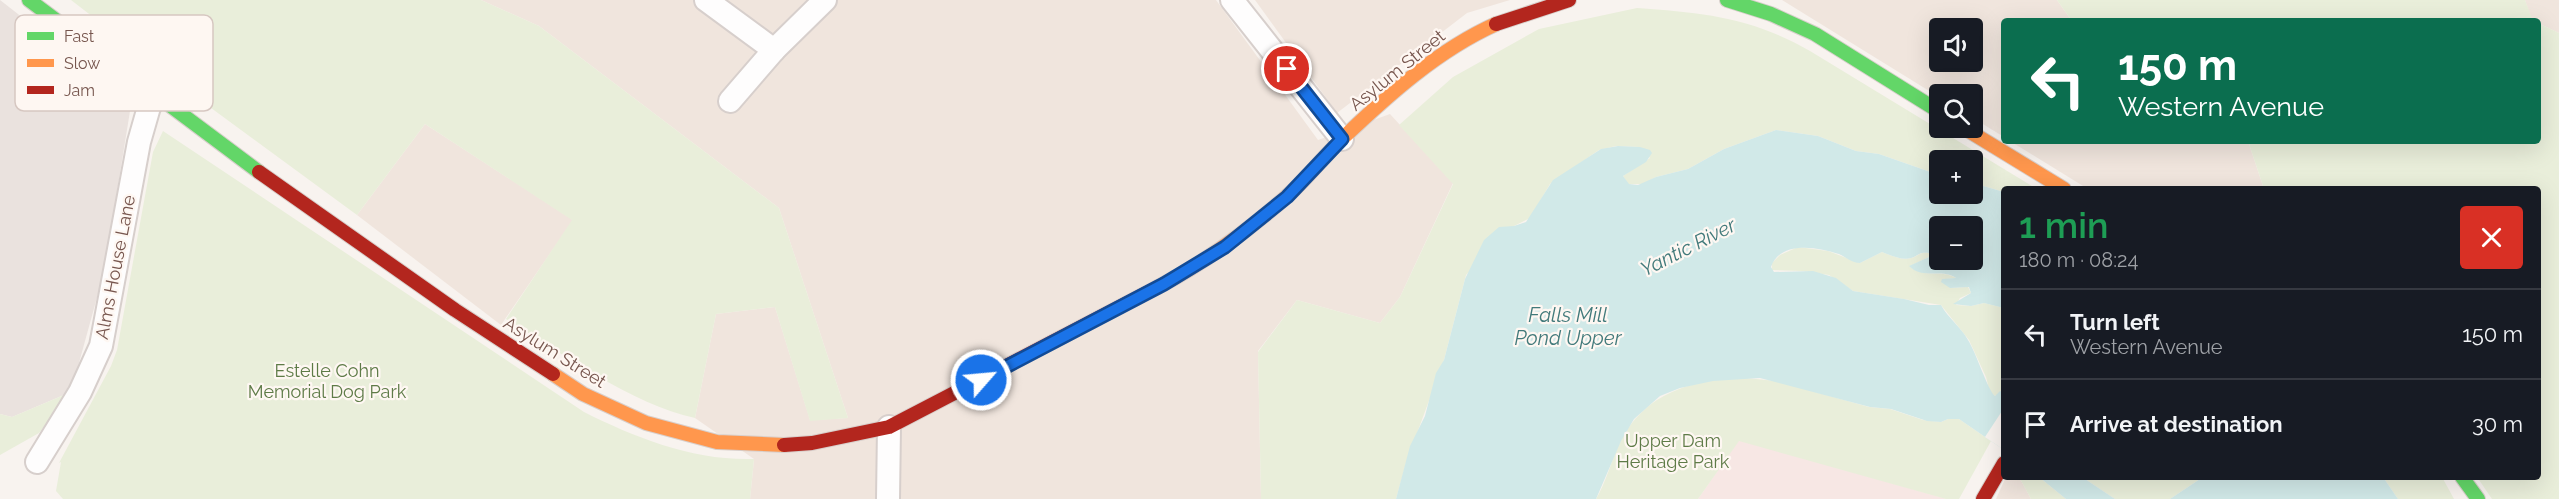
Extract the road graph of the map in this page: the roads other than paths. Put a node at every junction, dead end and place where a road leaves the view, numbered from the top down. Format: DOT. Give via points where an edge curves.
graph roads {
  1 [pos="29,0"];
  2 [pos="706,0"];
  3 [pos="825,0"];
  4 [pos="1232,0"];
  5 [pos="1569,0"];
  6 [pos="1727,0"];
  7 [pos="49,15"];
  8 [pos="774,50"];
  9 [pos="730,101"];
  10 [pos="1929,105"];
  11 [pos="148,111"];
  12 [pos="176,111"];
  13 [pos="1980,138"];
  14 [pos="1342,139"];
  15 [pos="2059,186"];
  16 [pos="889,428"];
  17 [pos="37,462"];
  18 [pos="2001,468"];
  19 [pos="2464,480"];
  20 [pos="888,499"];
  21 [pos="1983,499"];
  22 [pos="2478,499"];
  1 -- 7 [label="street, Asylum Street"];
  2 -- 8 [label="street"];
  3 -- 8 [label="street"];
  4 -- 14 [label="street"];
  5 -- 14 [label="street, Asylum Street" via="1475,33 1415,74"];
  6 -- 10 [label="street" via="1801,29"];
  8 -- 9 [label="street"];
  11 -- 17 [label="street, Alms House Lane" via="101,346 77,398"];
  12 -- 16 [label="street, Asylum Street" via="455,310 594,399 646,423 717,442 804,444"];
  13 -- 15 [label="street"];
  14 -- 16 [label="street, Asylum Street" via="1287,197 1225,247 1164,284"];
  16 -- 20 [label="street"];
  18 -- 21 [label="street"];
  19 -- 22 [label="street"];
}
